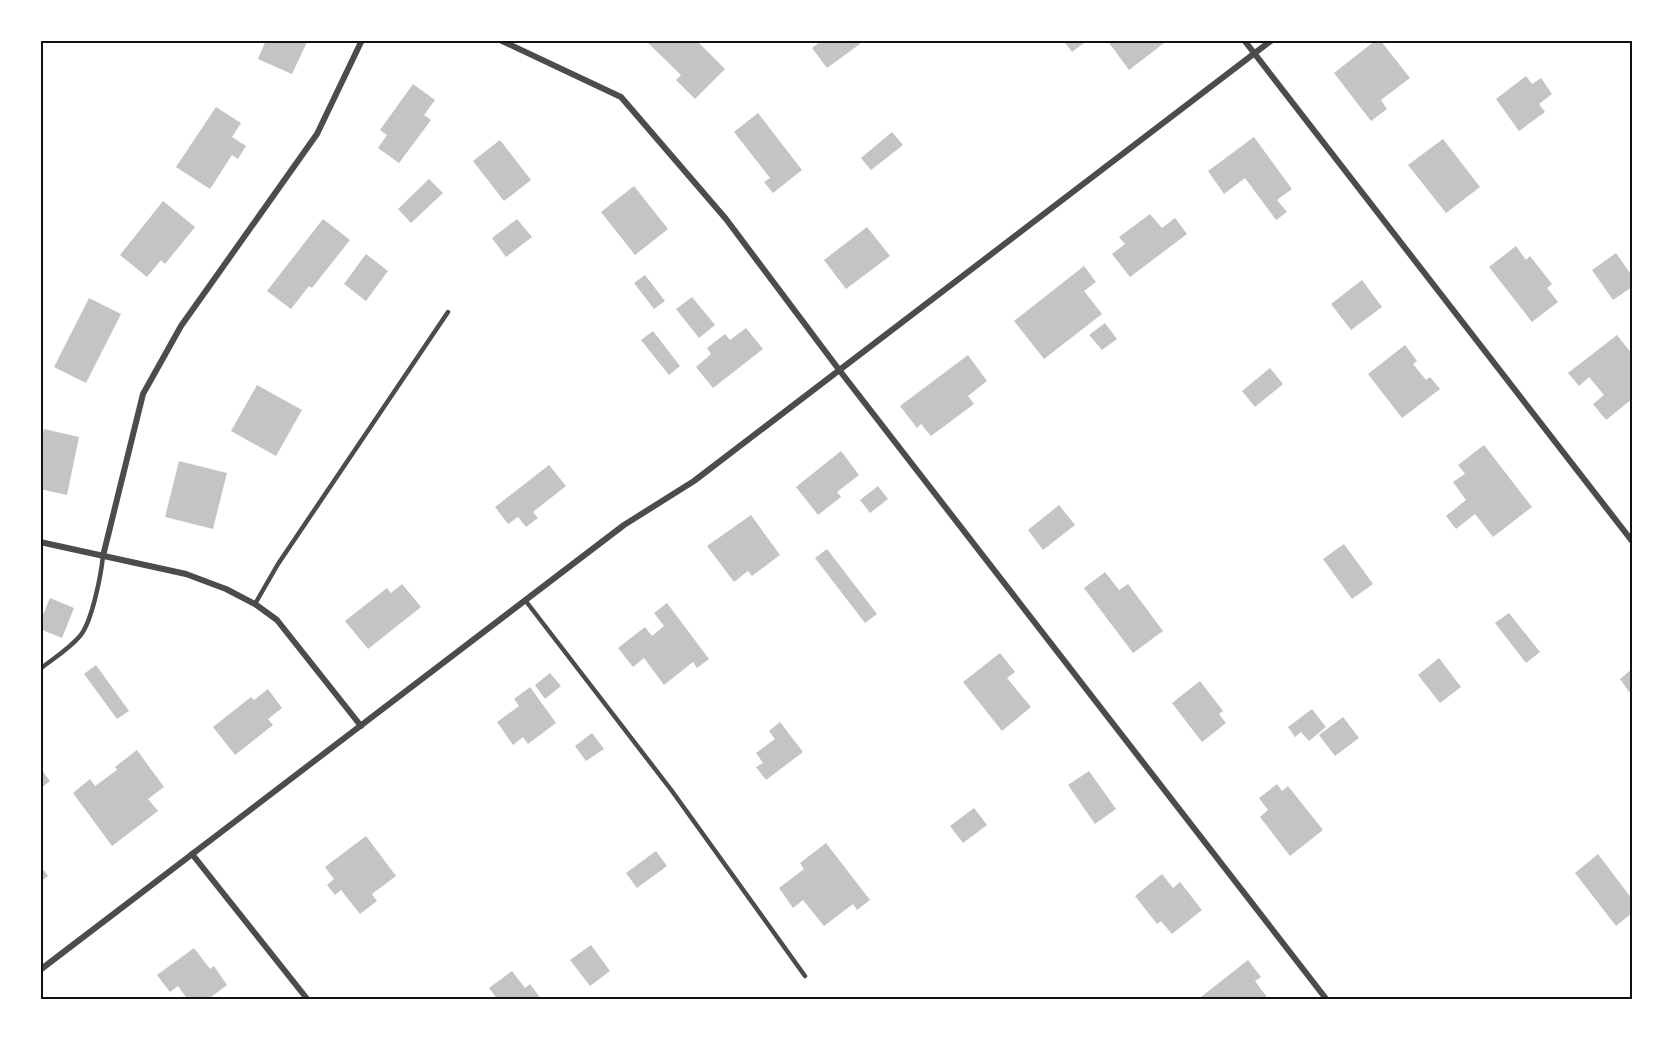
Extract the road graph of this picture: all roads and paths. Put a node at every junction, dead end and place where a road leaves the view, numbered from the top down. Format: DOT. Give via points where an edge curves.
graph roads {
  1 [pos="362,40"];
  2 [pos="500,40"];
  3 [pos="1244,40"];
  4 [pos="1272,40"];
  5 [pos="1255,54"];
  6 [pos="448,312"];
  7 [pos="840,370"];
  8 [pos="1632,541"];
  9 [pos="40,542"];
  10 [pos="104,556"];
  11 [pos="525,600"];
  12 [pos="255,604"];
  13 [pos="40,669"];
  14 [pos="362,726"];
  15 [pos="192,854"];
  16 [pos="40,970"];
  17 [pos="805,976"];
  18 [pos="308,999"];
  19 [pos="1327,999"];
  1 -- 10 [label="street" via="317,134 181,326 143,394"];
  2 -- 7 [label="street" via="621,97 726,219"];
  3 -- 5 [label="street"];
  4 -- 5 [label="street"];
  5 -- 7 [label="street"];
  5 -- 8 [label="street"];
  6 -- 12 [label="lane"];
  7 -- 11 [label="street" via="694,481 624,525"];
  7 -- 19 [label="street"];
  9 -- 10 [label="street"];
  10 -- 12 [label="street" via="186,574"];
  10 -- 13 [label="lane" via="86,627"];
  11 -- 14 [label="street"];
  11 -- 17 [label="lane" via="679,801"];
  12 -- 14 [label="street" via="277,620"];
  14 -- 15 [label="street"];
  15 -- 16 [label="street"];
  15 -- 18 [label="street"];
}
